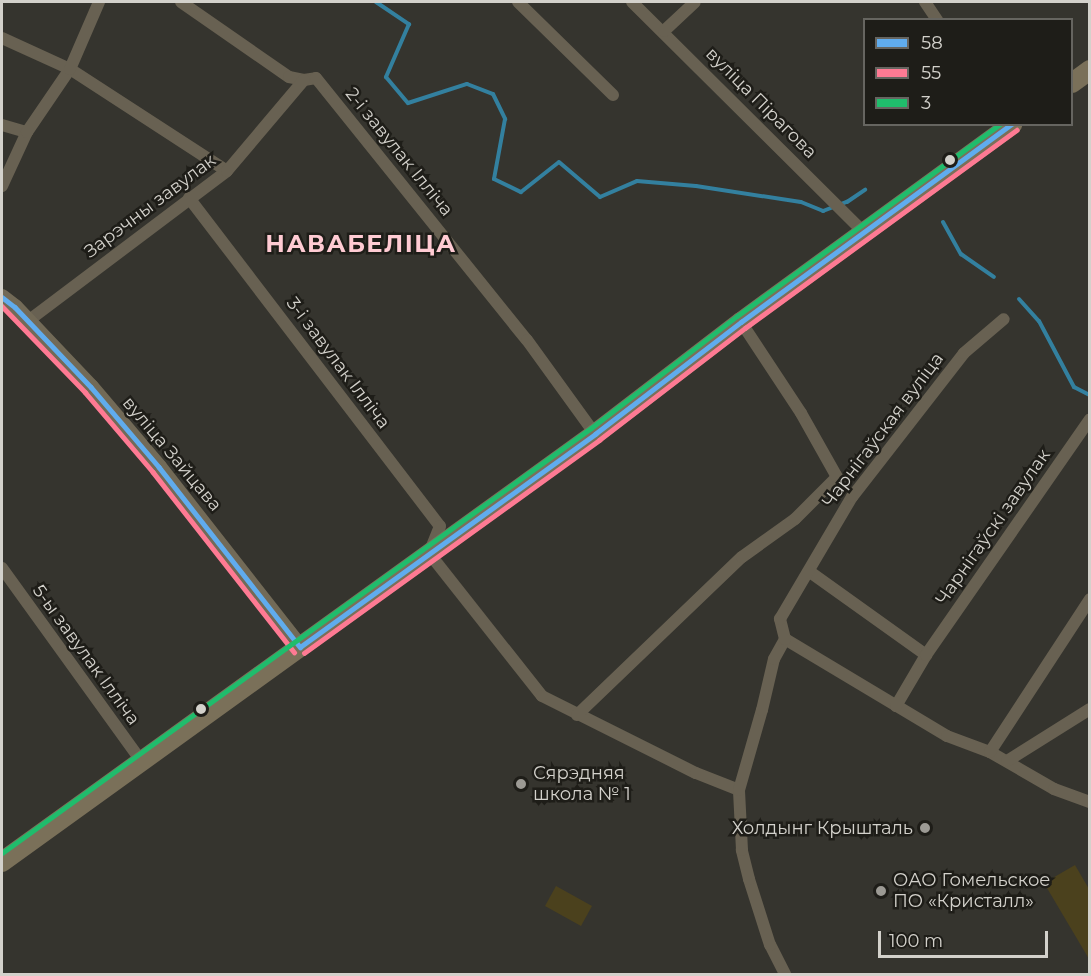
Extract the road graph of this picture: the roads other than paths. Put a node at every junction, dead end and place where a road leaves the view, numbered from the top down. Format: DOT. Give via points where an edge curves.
graph roads {
  1 [pos="99,2"];
  2 [pos="181,2"];
  3 [pos="518,2"];
  4 [pos="632,2"];
  5 [pos="695,2"];
  6 [pos="925,2"];
  7 [pos="936,18"];
  8 [pos="664,31"];
  9 [pos="2,38"];
  10 [pos="70,69"];
  11 [pos="1089,70"];
  12 [pos="304,80"];
  13 [pos="1073,81"];
  14 [pos="613,95"];
  15 [pos="2,125"];
  16 [pos="1010,126"];
  17 [pos="27,132"];
  18 [pos="227,171"];
  19 [pos="2,186"];
  20 [pos="189,198"];
  21 [pos="864,232"];
  22 [pos="2,297"];
  23 [pos="1004,319"];
  24 [pos="28,321"];
  25 [pos="741,322"];
  26 [pos="1089,419"];
  27 [pos="595,434"];
  28 [pos="429,554"];
  29 [pos="2,568"];
  30 [pos="810,572"];
  31 [pos="1089,599"];
  32 [pos="785,639"];
  33 [pos="300,647"];
  34 [pos="926,655"];
  35 [pos="896,706"];
  36 [pos="1089,709"];
  37 [pos="577,716"];
  38 [pos="990,752"];
  39 [pos="1007,761"];
  40 [pos="142,762"];
  41 [pos="739,790"];
  42 [pos="1089,802"];
  43 [pos="2,862"];
  44 [pos="785,975"];
  1 -- 10 [label="street"];
  2 -- 12 [label="street, 2-і завулак Ілліча" via="289,77"];
  3 -- 14 [label="street"];
  4 -- 8 [label="street, вуліца Пірагова"];
  5 -- 8 [label="street"];
  6 -- 7 [label="street"];
  8 -- 21 [label="street, вуліца Пірагова"];
  9 -- 10 [label="street"];
  10 -- 17 [label="street"];
  10 -- 18 [label="street"];
  11 -- 13 [label="main road"];
  12 -- 18 [label="street, Зарэчны завулак"];
  12 -- 27 [label="street, 2-і завулак Ілліча" via="316,78 527,340"];
  15 -- 17 [label="street"];
  16 -- 21 [label="main road"];
  17 -- 19 [label="street"];
  18 -- 20 [label="street, Зарэчны завулак"];
  20 -- 24 [label="street, Зарэчны завулак"];
  20 -- 28 [label="street, 3-і завулак Ілліча" via="440,526"];
  21 -- 25 [label="main road"];
  22 -- 24 [label="street, вуліца Зайцава"];
  23 -- 30 [label="street, Чарнігаўская вуліца" via="964,353 935,387 852,497"];
  24 -- 33 [label="street, вуліца Зайцава" via="159,467"];
  25 -- 27 [label="main road"];
  25 -- 37 [label="street" via="801,413 837,477 795,519 742,556"];
  26 -- 34 [label="street, Чарнігаўскі завулак"];
  27 -- 28 [label="main road"];
  28 -- 33 [label="main road"];
  28 -- 37 [label="street" via="542,696"];
  29 -- 40 [label="street, 5-ы завулак Ілліча"];
  30 -- 32 [label="street, Чарнігаўская вуліца" via="780,619"];
  30 -- 34 [label="street"];
  31 -- 38 [label="street"];
  32 -- 35 [label="street"];
  32 -- 41 [label="street, Чарнігаўская вуліца" via="774,659"];
  33 -- 40 [label="main road"];
  34 -- 35 [label="street, Чарнігаўскі завулак"];
  35 -- 38 [label="street" via="947,736"];
  36 -- 39 [label="street"];
  37 -- 41 [label="street"];
  38 -- 39 [label="street"];
  39 -- 42 [label="street" via="1054,789"];
  40 -- 43 [label="main road"];
  41 -- 44 [label="street, Чарнігаўская вуліца" via="742,850 749,879 770,945"];
}
